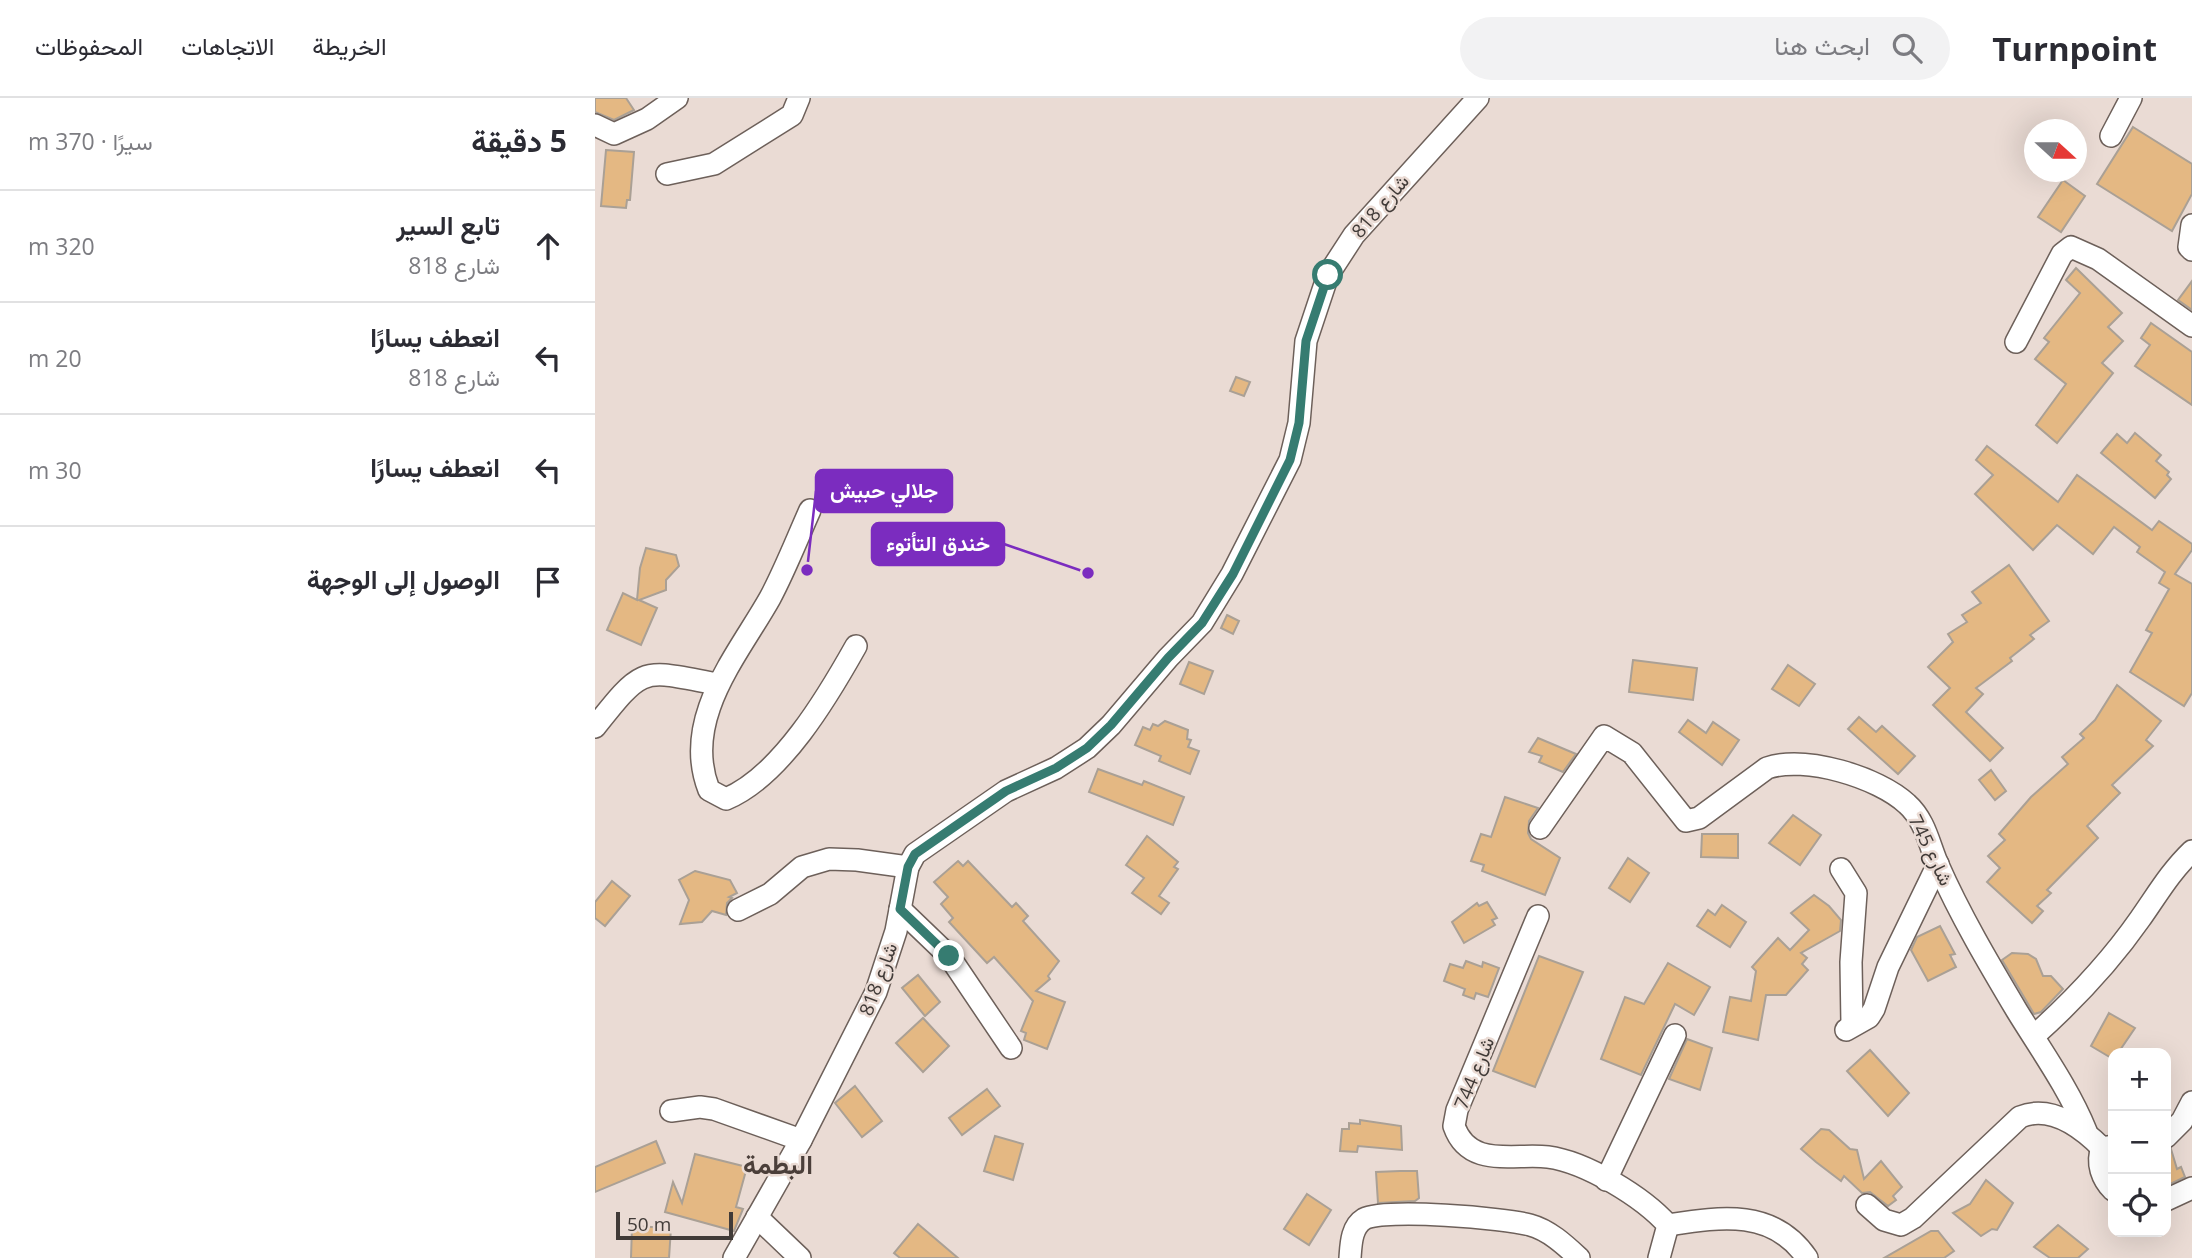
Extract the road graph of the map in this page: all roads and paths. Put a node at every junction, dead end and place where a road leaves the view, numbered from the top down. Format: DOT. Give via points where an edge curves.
graph roads {
  1 [pos="677,98"];
  2 [pos="799,98"];
  3 [pos="1478,98"];
  4 [pos="2131,98"];
  5 [pos="595,125"];
  6 [pos="2111,136"];
  7 [pos="667,174"];
  8 [pos="2192,225"];
  9 [pos="2192,250"];
  10 [pos="2192,326"];
  11 [pos="2016,342"];
  12 [pos="810,510"];
  13 [pos="856,646"];
  14 [pos="717,684"];
  15 [pos="595,727"];
  16 [pos="1540,828"];
  17 [pos="2192,851"];
  18 [pos="1938,864"];
  19 [pos="908,867"];
  20 [pos="1841,869"];
  21 [pos="900,909"];
  22 [pos="738,910"];
  23 [pos="1538,916"];
  24 [pos="1675,1035"];
  25 [pos="2034,1036"];
  26 [pos="1011,1048"];
  27 [pos="2192,1102"];
  28 [pos="671,1111"];
  29 [pos="2086,1131"];
  30 [pos="2171,1132"];
  31 [pos="801,1140"];
  32 [pos="2108,1147"];
  33 [pos="1606,1180"];
  34 [pos="2108,1182"];
  35 [pos="2192,1188"];
  36 [pos="2171,1198"];
  37 [pos="1867,1205"];
  38 [pos="757,1217"];
  39 [pos="1668,1225"];
  40 [pos="734,1258"];
  41 [pos="800,1258"];
  42 [pos="1350,1258"];
  43 [pos="1579,1258"];
  44 [pos="1659,1258"];
  45 [pos="1807,1258"];
  1 -- 5 [label="street" via="614,134"];
  2 -- 7 [label="street" via="792,115 714,164"];
  3 -- 19 [label="street, شارع 818" via="1354,235 1328,275 1306,341 1299,423 1290,460 1233,574 1202,623 1087,748 1006,791 915,854"];
  4 -- 6 [label="street"];
  8 -- 9 [label="street"];
  10 -- 11 [label="street" via="2098,259 2071,247 2062,254"];
  12 -- 14 [label="street" via="770,596"];
  13 -- 14 [label="street" via="832,689 782,753 756,780 726,799 709,790 704,769 705,723"];
  14 -- 15 [label="street" via="681,675 644,675 631,683"];
  16 -- 18 [label="street, شارع 745" via="1604,736 1632,753 1686,821 1699,818 1778,764 1806,765 1864,779 1896,795 1913,810"];
  17 -- 25 [label="street" via="2171,871 2090,981"];
  18 -- 20 [label="street" via="1888,967 1874,1009 1869,1017 1849,1027 1856,893"];
  18 -- 25 [label="street, شارع 745"];
  19 -- 21 [label="street, شارع 818"];
  19 -- 22 [label="street" via="829,859 802,867 770,894"];
  21 -- 26 [label="street" via="949,956"];
  21 -- 31 [label="street, شارع 818" via="877,992"];
  23 -- 33 [label="street, شارع 744" via="1454,1126 1476,1153 1549,1157"];
  24 -- 33 [label="street"];
  25 -- 29 [label="street, شارع 745"];
  27 -- 30 [label="street"];
  28 -- 31 [label="street" via="713,1109"];
  29 -- 32 [label="street"];
  29 -- 37 [label="street" via="2055,1116 2028,1114 1901,1225 1884,1220"];
  31 -- 38 [label="street, شارع 818"];
  32 -- 34 [label="street" via="2099,1159"];
  33 -- 39 [label="street, شارع 744"];
  35 -- 36 [label="street"];
  38 -- 40 [label="street, شارع 818"];
  38 -- 41 [label="street"];
  39 -- 44 [label="street"];
  39 -- 45 [label="street" via="1742,1217 1760,1221 1786,1234"];
  42 -- 43 [label="street" via="1352,1240 1363,1220 1409,1214 1532,1225"];
}
